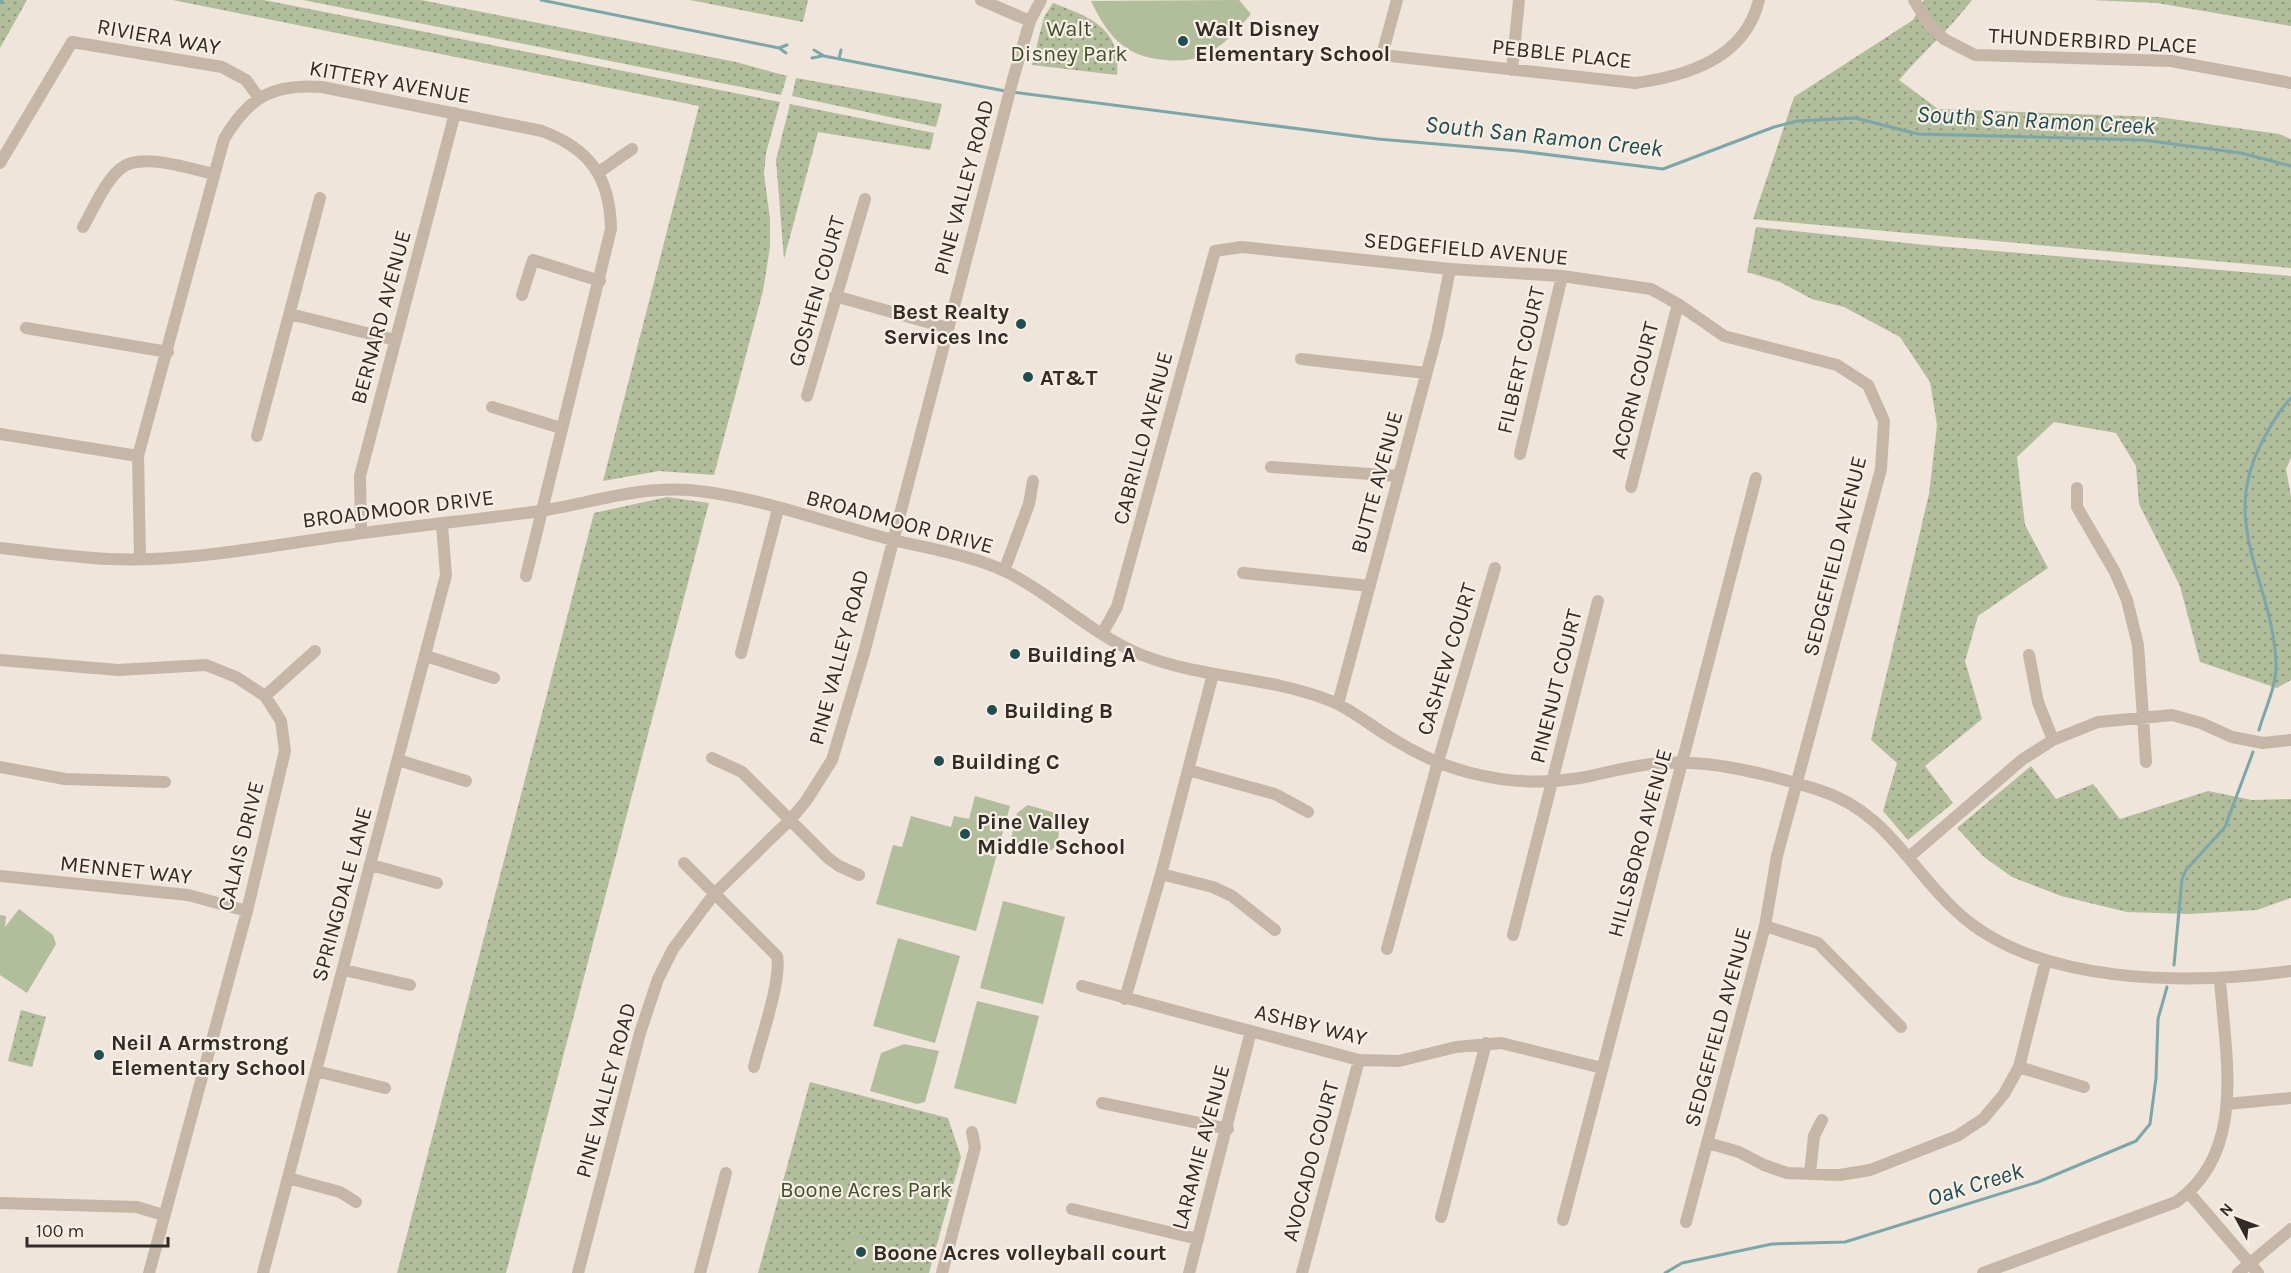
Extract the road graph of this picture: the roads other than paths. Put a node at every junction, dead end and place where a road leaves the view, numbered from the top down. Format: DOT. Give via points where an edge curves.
graph roads {
  1 [pos="981,0"];
  2 [pos="1041,0"];
  3 [pos="1397,0"];
  4 [pos="1519,0"];
  5 [pos="1759,0"];
  6 [pos="1914,0"];
  7 [pos="1030,21"];
  8 [pos="1512,70"];
  9 [pos="2291,83"];
  10 [pos="258,98"];
  11 [pos="455,113"];
  12 [pos="632,149"];
  13 [pos="0,163"];
  14 [pos="599,172"];
  15 [pos="214,174"];
  16 [pos="320,198"];
  17 [pos="865,198"];
  18 [pos="83,227"];
  19 [pos="1215,251"];
  20 [pos="1450,269"];
  21 [pos="1562,276"];
  22 [pos="600,281"];
  23 [pos="522,295"];
  24 [pos="835,296"];
  25 [pos="1678,304"];
  26 [pos="290,314"];
  27 [pos="26,328"];
  28 [pos="948,328"];
  29 [pos="395,340"];
  30 [pos="168,352"];
  31 [pos="1301,359"];
  32 [pos="1426,373"];
  33 [pos="807,396"];
  34 [pos="492,407"];
  35 [pos="561,428"];
  36 [pos="0,434"];
  37 [pos="257,436"];
  38 [pos="1520,454"];
  39 [pos="138,456"];
  40 [pos="1271,467"];
  41 [pos="1399,476"];
  42 [pos="1756,478"];
  43 [pos="1033,481"];
  44 [pos="1631,487"];
  45 [pos="2078,488"];
  46 [pos="778,509"];
  47 [pos="540,512"];
  48 [pos="442,525"];
  49 [pos="362,533"];
  50 [pos="892,540"];
  51 [pos="0,548"];
  52 [pos="140,558"];
  53 [pos="1495,568"];
  54 [pos="1004,570"];
  55 [pos="1243,573"];
  56 [pos="526,576"];
  57 [pos="1370,586"];
  58 [pos="1598,601"];
  59 [pos="1102,634"];
  60 [pos="315,651"];
  61 [pos="741,652"];
  62 [pos="2029,655"];
  63 [pos="426,656"];
  64 [pos="0,660"];
  65 [pos="1213,674"];
  66 [pos="494,678"];
  67 [pos="265,696"];
  68 [pos="1338,704"];
  69 [pos="2143,716"];
  70 [pos="2053,740"];
  71 [pos="2291,740"];
  72 [pos="712,758"];
  73 [pos="398,760"];
  74 [pos="1438,762"];
  75 [pos="2146,762"];
  76 [pos="1681,763"];
  77 [pos="0,767"];
  78 [pos="1188,770"];
  79 [pos="466,781"];
  80 [pos="1553,781"];
  81 [pos="165,782"];
  82 [pos="1797,784"];
  83 [pos="1308,812"];
  84 [pos="792,819"];
  85 [pos="1909,857"];
  86 [pos="684,863"];
  87 [pos="371,866"];
  88 [pos="1161,874"];
  89 [pos="859,875"];
  90 [pos="0,876"];
  91 [pos="437,883"];
  92 [pos="714,894"];
  93 [pos="247,911"];
  94 [pos="1765,926"];
  95 [pos="1275,930"];
  96 [pos="1513,935"];
  97 [pos="1387,949"];
  98 [pos="2046,960"];
  99 [pos="344,970"];
  100 [pos="2291,971"];
  101 [pos="2220,979"];
  102 [pos="410,986"];
  103 [pos="1082,986"];
  104 [pos="1125,999"];
  105 [pos="1901,1028"];
  106 [pos="1251,1031"];
  107 [pos="1486,1043"];
  108 [pos="1359,1060"];
  109 [pos="754,1067"];
  110 [pos="2019,1067"];
  111 [pos="1602,1068"];
  112 [pos="316,1071"];
  113 [pos="2084,1087"];
  114 [pos="385,1088"];
  115 [pos="2291,1098"];
  116 [pos="1102,1103"];
  117 [pos="2227,1104"];
  118 [pos="1822,1120"];
  119 [pos="1228,1129"];
  120 [pos="972,1132"];
  121 [pos="1708,1143"];
  122 [pos="726,1173"];
  123 [pos="1810,1173"];
  124 [pos="288,1178"];
  125 [pos="2189,1193"];
  126 [pos="356,1202"];
  127 [pos="0,1203"];
  128 [pos="1072,1209"];
  129 [pos="163,1215"];
  130 [pos="1441,1216"];
  131 [pos="1563,1220"];
  132 [pos="1686,1222"];
  133 [pos="2291,1229"];
  134 [pos="1198,1239"];
  135 [pos="2250,1263"];
  136 [pos="148,1273"];
  137 [pos="262,1273"];
  138 [pos="578,1273"];
  139 [pos="700,1273"];
  140 [pos="942,1273"];
  141 [pos="1189,1273"];
  142 [pos="1302,1273"];
  143 [pos="1983,1273"];
  144 [pos="2238,1273"];
  145 [pos="2258,1273"];
  1 -- 7 [label="street"];
  2 -- 7 [label="street, PINE VALLEY ROAD"];
  3 -- 8 [label="street, PEBBLE PLACE" via="1382,55"];
  4 -- 8 [label="street"];
  5 -- 8 [label="street, PEBBLE PLACE" via="1754,18 1738,42 1719,57 1663,80 1635,83"];
  6 -- 9 [label="street, THUNDERBIRD PLACE" via="1930,26 1944,39 1975,55 2171,61"];
  7 -- 28 [label="street, PINE VALLEY ROAD"];
  10 -- 11 [label="street, KITTERY AVENUE" via="297,85"];
  10 -- 13 [label="street, RIVIERA WAY" via="246,80 222,67 72,42"];
  10 -- 15 [label="street, KITTERY AVENUE" via="244,109 224,139"];
  11 -- 14 [label="street, KITTERY AVENUE" via="542,131 562,139"];
  11 -- 29 [label="street, BERNARD AVENUE"];
  12 -- 14 [label="street"];
  14 -- 22 [label="street, KITTERY AVENUE" via="611,209 611,229"];
  15 -- 18 [label="street" via="146,160 133,161 111,180"];
  15 -- 30 [label="street, KITTERY AVENUE"];
  16 -- 26 [label="street"];
  17 -- 24 [label="street, GOSHEN COURT"];
  19 -- 20 [label="street, SEDGEFIELD AVENUE" via="1242,247"];
  19 -- 59 [label="street, CABRILLO AVENUE" via="1118,607"];
  20 -- 21 [label="street, SEDGEFIELD AVENUE"];
  20 -- 32 [label="street, BUTTE AVENUE"];
  21 -- 25 [label="street, SEDGEFIELD AVENUE" via="1651,289"];
  21 -- 38 [label="street, FILBERT COURT"];
  22 -- 23 [label="street" via="533,260"];
  22 -- 35 [label="street, KITTERY AVENUE"];
  24 -- 28 [label="street"];
  24 -- 33 [label="street, GOSHEN COURT"];
  25 -- 44 [label="street, ACORN COURT"];
  25 -- 82 [label="street, SEDGEFIELD AVENUE" via="1724,336 1837,365 1868,385 1884,421 1881,469"];
  26 -- 29 [label="street"];
  26 -- 37 [label="street"];
  27 -- 30 [label="street"];
  28 -- 50 [label="street, PINE VALLEY ROAD"];
  29 -- 49 [label="street, BERNARD AVENUE" via="360,476"];
  30 -- 39 [label="street, KITTERY AVENUE"];
  31 -- 32 [label="street"];
  32 -- 41 [label="street, BUTTE AVENUE"];
  34 -- 35 [label="street"];
  35 -- 47 [label="street, KITTERY AVENUE"];
  36 -- 39 [label="street"];
  39 -- 52 [label="street, KITTERY AVENUE"];
  40 -- 41 [label="street"];
  41 -- 57 [label="street, BUTTE AVENUE"];
  42 -- 76 [label="street, HILLSBORO AVENUE"];
  43 -- 54 [label="street" via="1029,504"];
  45 -- 69 [label="street" via="2077,507 2127,600 2138,645"];
  46 -- 47 [label="street, BROADMOOR DRIVE" via="717,493 681,489 639,490"];
  46 -- 50 [label="street, BROADMOOR DRIVE"];
  46 -- 61 [label="street"];
  47 -- 48 [label="street, BROADMOOR DRIVE"];
  47 -- 56 [label="street, KITTERY AVENUE"];
  48 -- 49 [label="street, BROADMOOR DRIVE"];
  48 -- 63 [label="street, SPRINGDALE LANE" via="446,575"];
  49 -- 52 [label="street, BROADMOOR DRIVE" via="194,555"];
  50 -- 54 [label="street, BROADMOOR DRIVE" via="950,552"];
  50 -- 84 [label="street, PINE VALLEY ROAD" via="832,760"];
  51 -- 52 [label="street, BROADMOOR DRIVE"];
  53 -- 74 [label="street, CASHEW COURT"];
  54 -- 59 [label="street, BROADMOOR DRIVE"];
  55 -- 57 [label="street"];
  57 -- 68 [label="street, BUTTE AVENUE"];
  58 -- 80 [label="street, PINENUT COURT"];
  59 -- 65 [label="street, BROADMOOR DRIVE" via="1149,658"];
  60 -- 67 [label="street"];
  62 -- 70 [label="street" via="2038,702"];
  63 -- 66 [label="street"];
  63 -- 73 [label="street, SPRINGDALE LANE"];
  64 -- 67 [label="street, CALAIS DRIVE" via="118,670 206,665 236,677"];
  65 -- 68 [label="street, BROADMOOR DRIVE" via="1281,684"];
  65 -- 78 [label="street"];
  67 -- 93 [label="street, CALAIS DRIVE" via="281,721 285,751"];
  68 -- 74 [label="street, BROADMOOR DRIVE" via="1391,739"];
  69 -- 70 [label="street" via="2098,722"];
  69 -- 71 [label="street" via="2172,715 2232,737 2263,743"];
  69 -- 75 [label="street"];
  70 -- 85 [label="street" via="2023,759"];
  72 -- 84 [label="street" via="742,772"];
  73 -- 79 [label="street"];
  73 -- 87 [label="street, SPRINGDALE LANE"];
  74 -- 80 [label="street, BROADMOOR DRIVE" via="1488,777"];
  74 -- 97 [label="street, CASHEW COURT"];
  76 -- 80 [label="street, BROADMOOR DRIVE" via="1634,766"];
  76 -- 82 [label="street, BROADMOOR DRIVE" via="1737,770"];
  76 -- 111 [label="street, HILLSBORO AVENUE"];
  77 -- 81 [label="street" via="65,778"];
  78 -- 83 [label="street" via="1275,794"];
  78 -- 88 [label="street"];
  80 -- 96 [label="street, PINENUT COURT"];
  82 -- 85 [label="street, BROADMOOR DRIVE" via="1861,809"];
  82 -- 94 [label="street, SEDGEFIELD AVENUE" via="1777,856"];
  84 -- 89 [label="street" via="828,858"];
  84 -- 92 [label="street, PINE VALLEY ROAD"];
  85 -- 98 [label="street, BROADMOOR DRIVE" via="1971,924 1998,941"];
  86 -- 92 [label="street"];
  87 -- 91 [label="street"];
  87 -- 99 [label="street, SPRINGDALE LANE"];
  88 -- 95 [label="street" via="1232,896"];
  88 -- 104 [label="street"];
  90 -- 93 [label="street, MENNET WAY" via="188,895"];
  92 -- 109 [label="street" via="777,956 779,964"];
  92 -- 138 [label="street, PINE VALLEY ROAD" via="684,933 658,979"];
  93 -- 129 [label="street, CALAIS DRIVE"];
  94 -- 105 [label="street" via="1818,943"];
  94 -- 121 [label="street, SEDGEFIELD AVENUE"];
  98 -- 101 [label="street, BROADMOOR DRIVE" via="2157,977"];
  98 -- 110 [label="street"];
  99 -- 102 [label="street"];
  99 -- 112 [label="street, SPRINGDALE LANE"];
  100 -- 101 [label="street, BROADMOOR DRIVE"];
  101 -- 117 [label="street"];
  103 -- 104 [label="street, ASHBY WAY"];
  104 -- 106 [label="street, ASHBY WAY"];
  106 -- 108 [label="street, ASHBY WAY"];
  106 -- 119 [label="street, LARAMIE AVENUE"];
  107 -- 108 [label="street, ASHBY WAY" via="1399,1061"];
  107 -- 111 [label="street, ASHBY WAY"];
  107 -- 130 [label="street"];
  108 -- 142 [label="street, AVOCADO COURT"];
  110 -- 113 [label="street"];
  110 -- 123 [label="street" via="2004,1094 1983,1119 1957,1136 1870,1170 1840,1175"];
  111 -- 131 [label="street, HILLSBORO AVENUE"];
  112 -- 114 [label="street"];
  112 -- 124 [label="street, SPRINGDALE LANE"];
  115 -- 117 [label="street"];
  116 -- 119 [label="street"];
  117 -- 125 [label="street" via="2222,1140 2208,1171"];
  118 -- 123 [label="street" via="1814,1136"];
  119 -- 134 [label="street, LARAMIE AVENUE"];
  120 -- 140 [label="street" via="975,1147"];
  121 -- 123 [label="street" via="1787,1173"];
  121 -- 132 [label="street, SEDGEFIELD AVENUE"];
  122 -- 139 [label="street"];
  124 -- 126 [label="street" via="340,1192"];
  124 -- 137 [label="street, SPRINGDALE LANE"];
  125 -- 135 [label="street"];
  125 -- 143 [label="street" via="2149,1213"];
  127 -- 129 [label="street" via="137,1207"];
  128 -- 134 [label="street"];
  129 -- 136 [label="street, CALAIS DRIVE"];
  133 -- 135 [label="street"];
  134 -- 141 [label="street, LARAMIE AVENUE"];
  135 -- 144 [label="street"];
  135 -- 145 [label="street"];
}
